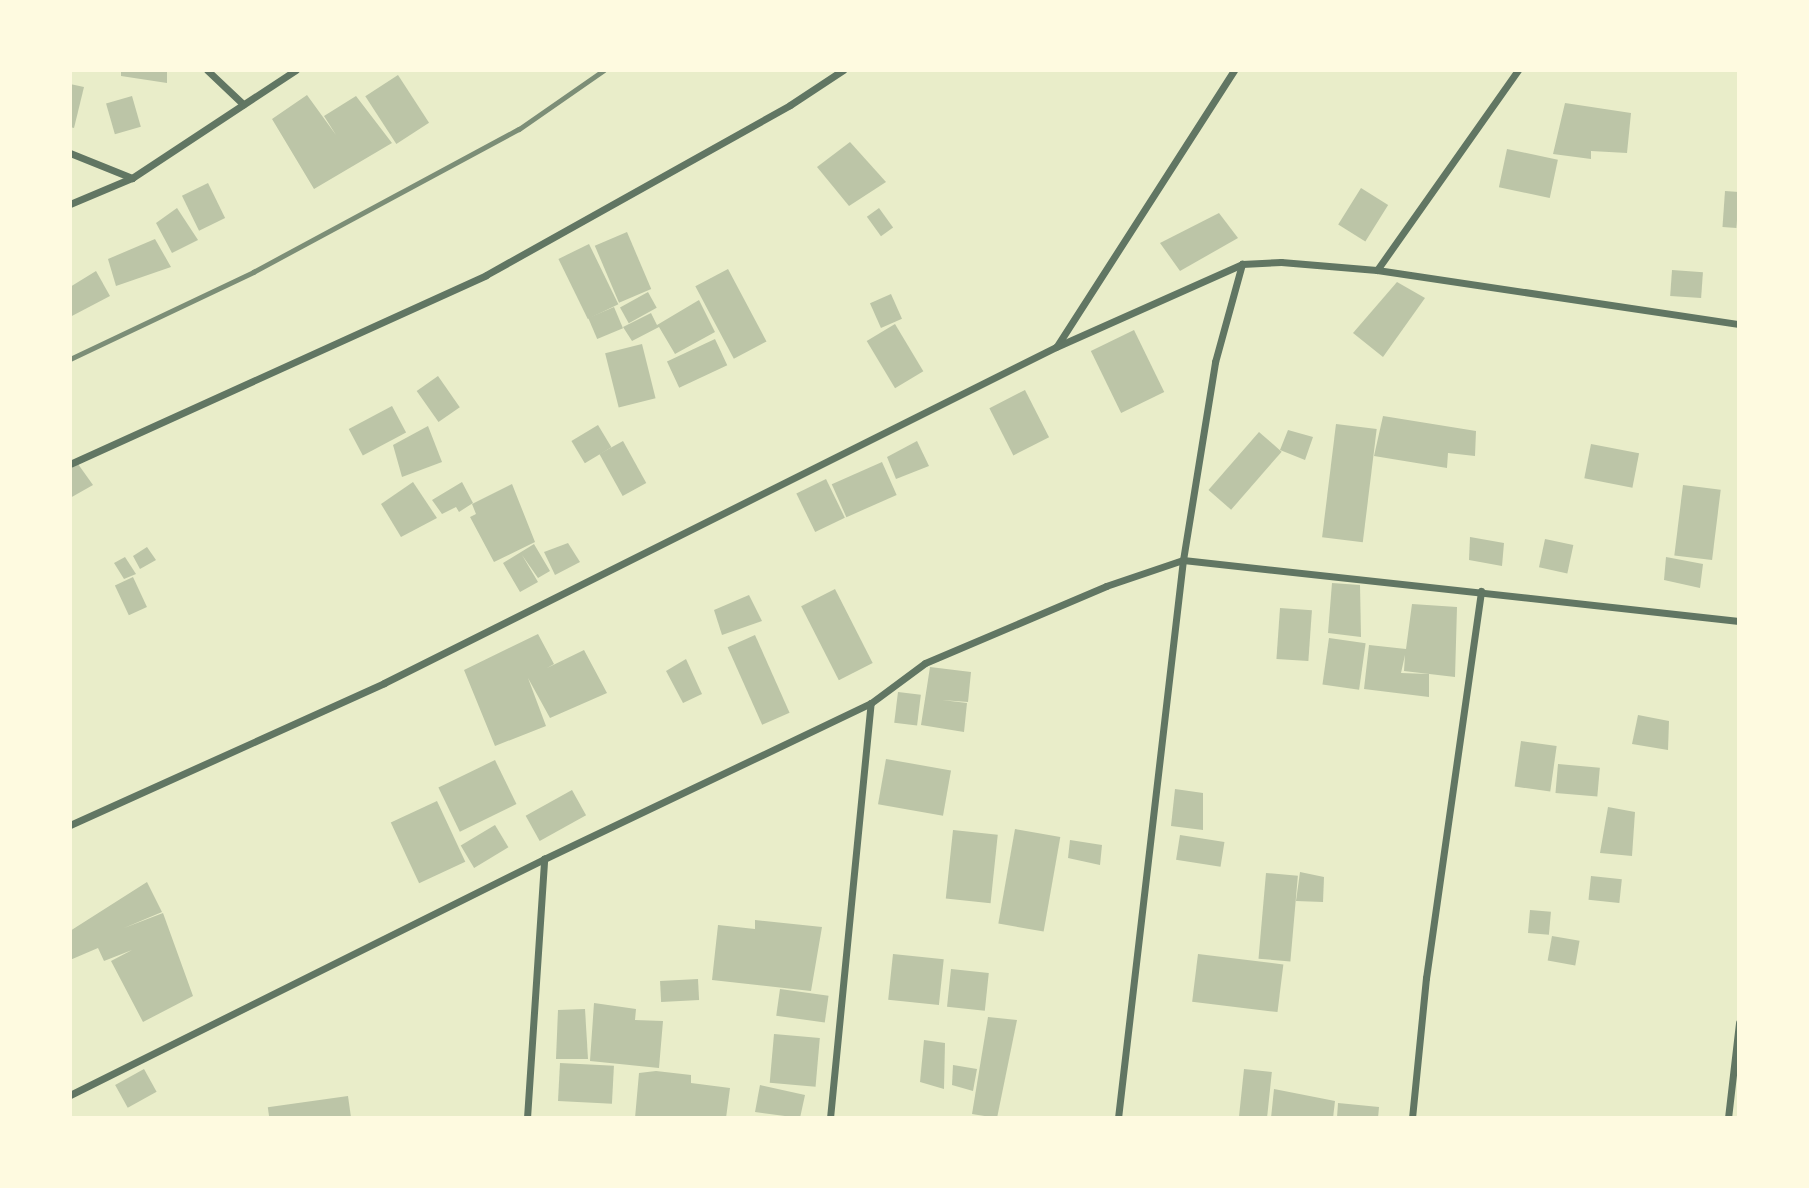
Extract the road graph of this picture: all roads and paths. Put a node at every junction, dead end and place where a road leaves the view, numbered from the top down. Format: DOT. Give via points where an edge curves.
graph roads {
  1 [pos="207,70"];
  2 [pos="296,70"];
  3 [pos="844,70"];
  4 [pos="1234,70"];
  5 [pos="1518,70"];
  6 [pos="243,104"];
  7 [pos="70,153"];
  8 [pos="132,178"];
  9 [pos="70,204"];
  10 [pos="1242,264"];
  11 [pos="1377,270"];
  12 [pos="1739,324"];
  13 [pos="1056,347"];
  14 [pos="70,464"];
  15 [pos="1183,560"];
  16 [pos="1480,592"];
  17 [pos="1739,621"];
  18 [pos="871,703"];
  19 [pos="70,825"];
  20 [pos="544,859"];
  21 [pos="1739,1023"];
  22 [pos="70,1095"];
  23 [pos="527,1118"];
  24 [pos="830,1118"];
  25 [pos="1118,1118"];
  26 [pos="1412,1118"];
  27 [pos="1728,1118"];
  1 -- 6 [label="street"];
  2 -- 6 [label="street"];
  3 -- 14 [label="street" via="790,105 486,275"];
  4 -- 13 [label="street"];
  5 -- 11 [label="street"];
  6 -- 8 [label="street"];
  7 -- 8 [label="street"];
  8 -- 9 [label="street"];
  10 -- 11 [label="street" via="1281,262"];
  10 -- 13 [label="street"];
  10 -- 15 [label="street" via="1215,362"];
  11 -- 12 [label="street"];
  13 -- 19 [label="street" via="384,683"];
  15 -- 16 [label="street"];
  15 -- 18 [label="street" via="1106,586 925,663"];
  15 -- 25 [label="street"];
  16 -- 17 [label="street"];
  16 -- 26 [label="street" via="1426,978"];
  18 -- 20 [label="street"];
  18 -- 24 [label="street"];
  20 -- 22 [label="street"];
  20 -- 23 [label="street"];
  21 -- 27 [label="street"];
}
